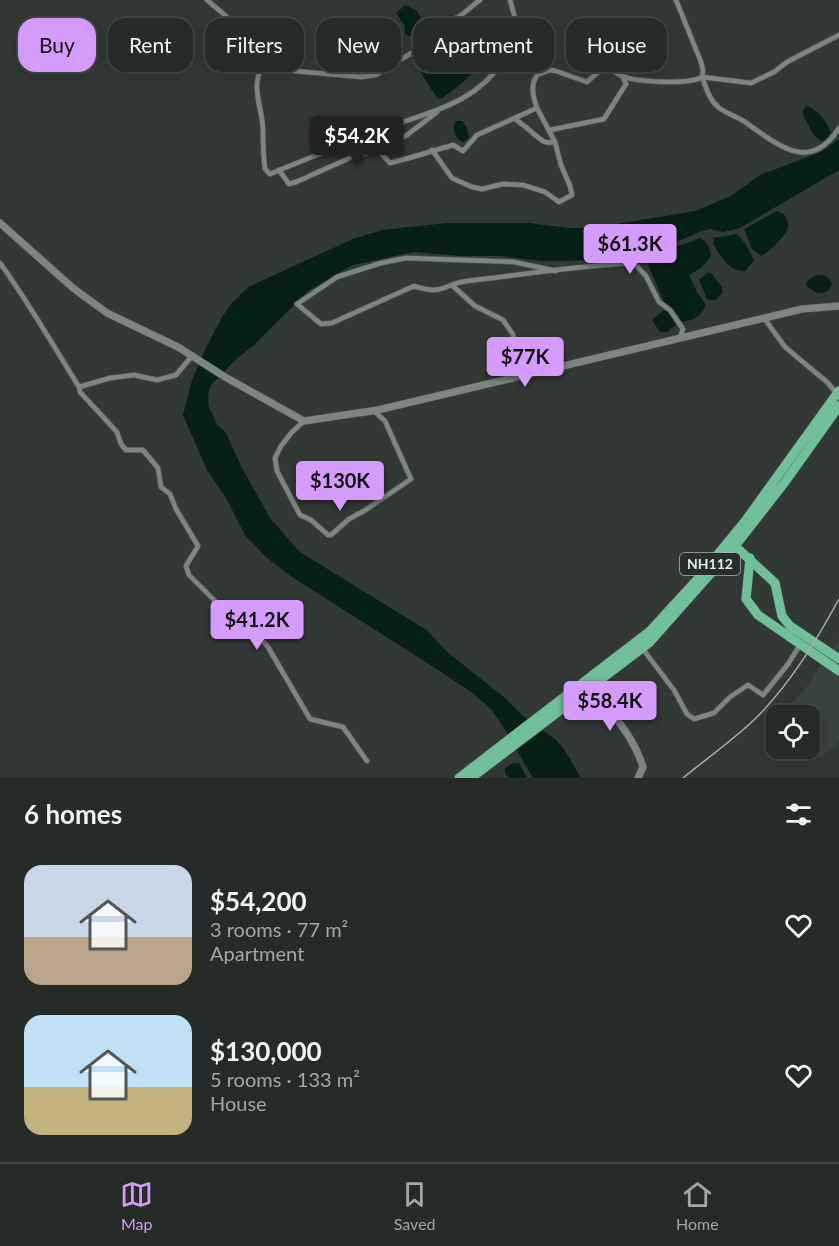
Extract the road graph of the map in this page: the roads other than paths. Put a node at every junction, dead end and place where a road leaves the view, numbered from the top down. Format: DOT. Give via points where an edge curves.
graph roads {
  1 [pos="207,0"];
  2 [pos="480,0"];
  3 [pos="510,0"];
  4 [pos="676,0"];
  5 [pos="228,18"];
  6 [pos="456,18"];
  7 [pos="516,18"];
  8 [pos="839,34"];
  9 [pos="413,52"];
  10 [pos="554,71"];
  11 [pos="260,72"];
  12 [pos="304,72"];
  13 [pos="495,72"];
  14 [pos="542,72"];
  15 [pos="623,77"];
  16 [pos="702,77"];
  17 [pos="537,108"];
  18 [pos="440,111"];
  19 [pos="515,119"];
  20 [pos="839,128"];
  21 [pos="550,130"];
  22 [pos="555,142"];
  23 [pos="378,150"];
  24 [pos="432,150"];
  25 [pos="279,170"];
  26 [pos="0,223"];
  27 [pos="0,263"];
  28 [pos="556,271"];
  29 [pos="453,286"];
  30 [pos="839,306"];
  31 [pos="764,318"];
  32 [pos="680,337"];
  33 [pos="193,357"];
  34 [pos="529,374"];
  35 [pos="80,387"];
  36 [pos="838,393"];
  37 [pos="839,406"];
  38 [pos="373,410"];
  39 [pos="304,421"];
  40 [pos="735,546"];
  41 [pos="750,558"];
  42 [pos="801,645"];
  43 [pos="642,648"];
  44 [pos="839,659"];
  45 [pos="839,671"];
  46 [pos="592,686"];
  47 [pos="553,711"];
  48 [pos="367,761"];
  49 [pos="488,761"];
  50 [pos="459,778"];
  51 [pos="471,778"];
  52 [pos="638,778"];
  1 -- 5 [label="street"];
  2 -- 6 [label="street"];
  3 -- 7 [label="street"];
  4 -- 16 [label="street" via="701,62"];
  8 -- 16 [label="street" via="751,83"];
  9 -- 12 [label="street" via="376,75"];
  10 -- 15 [label="street" via="587,82 605,66"];
  11 -- 25 [label="street" via="257,94 264,169 270,174"];
  13 -- 18 [label="street"];
  14 -- 17 [label="street" via="533,81"];
  15 -- 16 [label="street" via="684,82"];
  15 -- 21 [label="street" via="626,84 604,119"];
  16 -- 20 [label="street" via="717,107 777,145 812,153"];
  17 -- 19 [label="street"];
  17 -- 21 [label="street"];
  18 -- 23 [label="street"];
  18 -- 25 [label="street" via="384,128"];
  19 -- 22 [label="street" via="542,141"];
  19 -- 24 [label="street" via="477,135 463,151 453,145"];
  21 -- 22 [label="street"];
  22 -- 24 [label="street" via="572,195 559,202 524,185 472,188 452,178"];
  23 -- 24 [label="street" via="390,163"];
  23 -- 25 [label="street" via="289,184"];
  26 -- 33 [label="street" via="107,313"];
  27 -- 35 [label="street"];
  28 -- 29 [label="street" via="464,281"];
  28 -- 29 [label="street" via="514,262 406,258 337,277 297,304 321,324 332,323 414,286 426,290"];
  28 -- 32 [label="street" via="634,263 646,276 660,304 679,321 683,329"];
  29 -- 34 [label="street" via="475,306 503,320"];
  30 -- 31 [label="street"];
  31 -- 32 [label="street"];
  31 -- 36 [label="street" via="785,347"];
  32 -- 34 [label="street"];
  33 -- 35 [label="street" via="176,375 157,380 134,375 110,378"];
  33 -- 39 [label="street"];
  34 -- 38 [label="street"];
  35 -- 48 [label="street" via="80,392 117,432 126,450 143,450 159,468 161,487 170,494 198,546 186,566 189,575 268,647 310,719 343,727"];
  36 -- 47 [label="highway, NH112" via="746,520 695,582 650,631"];
  37 -- 40 [label="highway, NH112"];
  38 -- 39 [label="street"];
  38 -- 39 [label="street" via="385,421 411,479 331,535 300,515 276,471 275,458 281,446"];
  40 -- 41 [label="highway"];
  40 -- 43 [label="highway, NH112"];
  41 -- 42 [label="highway" via="747,599 758,615"];
  41 -- 44 [label="highway" via="775,583 782,616 790,626"];
  42 -- 43 [label="street" via="763,695 748,685 714,713 694,719"];
  42 -- 45 [label="highway"];
  43 -- 46 [label="highway, NH112"];
  46 -- 47 [label="highway, NH112"];
  46 -- 52 [label="street" via="641,759 644,766"];
  47 -- 49 [label="highway, NH112"];
  49 -- 50 [label="highway, NH112"];
  49 -- 51 [label="highway, NH112"];
}
